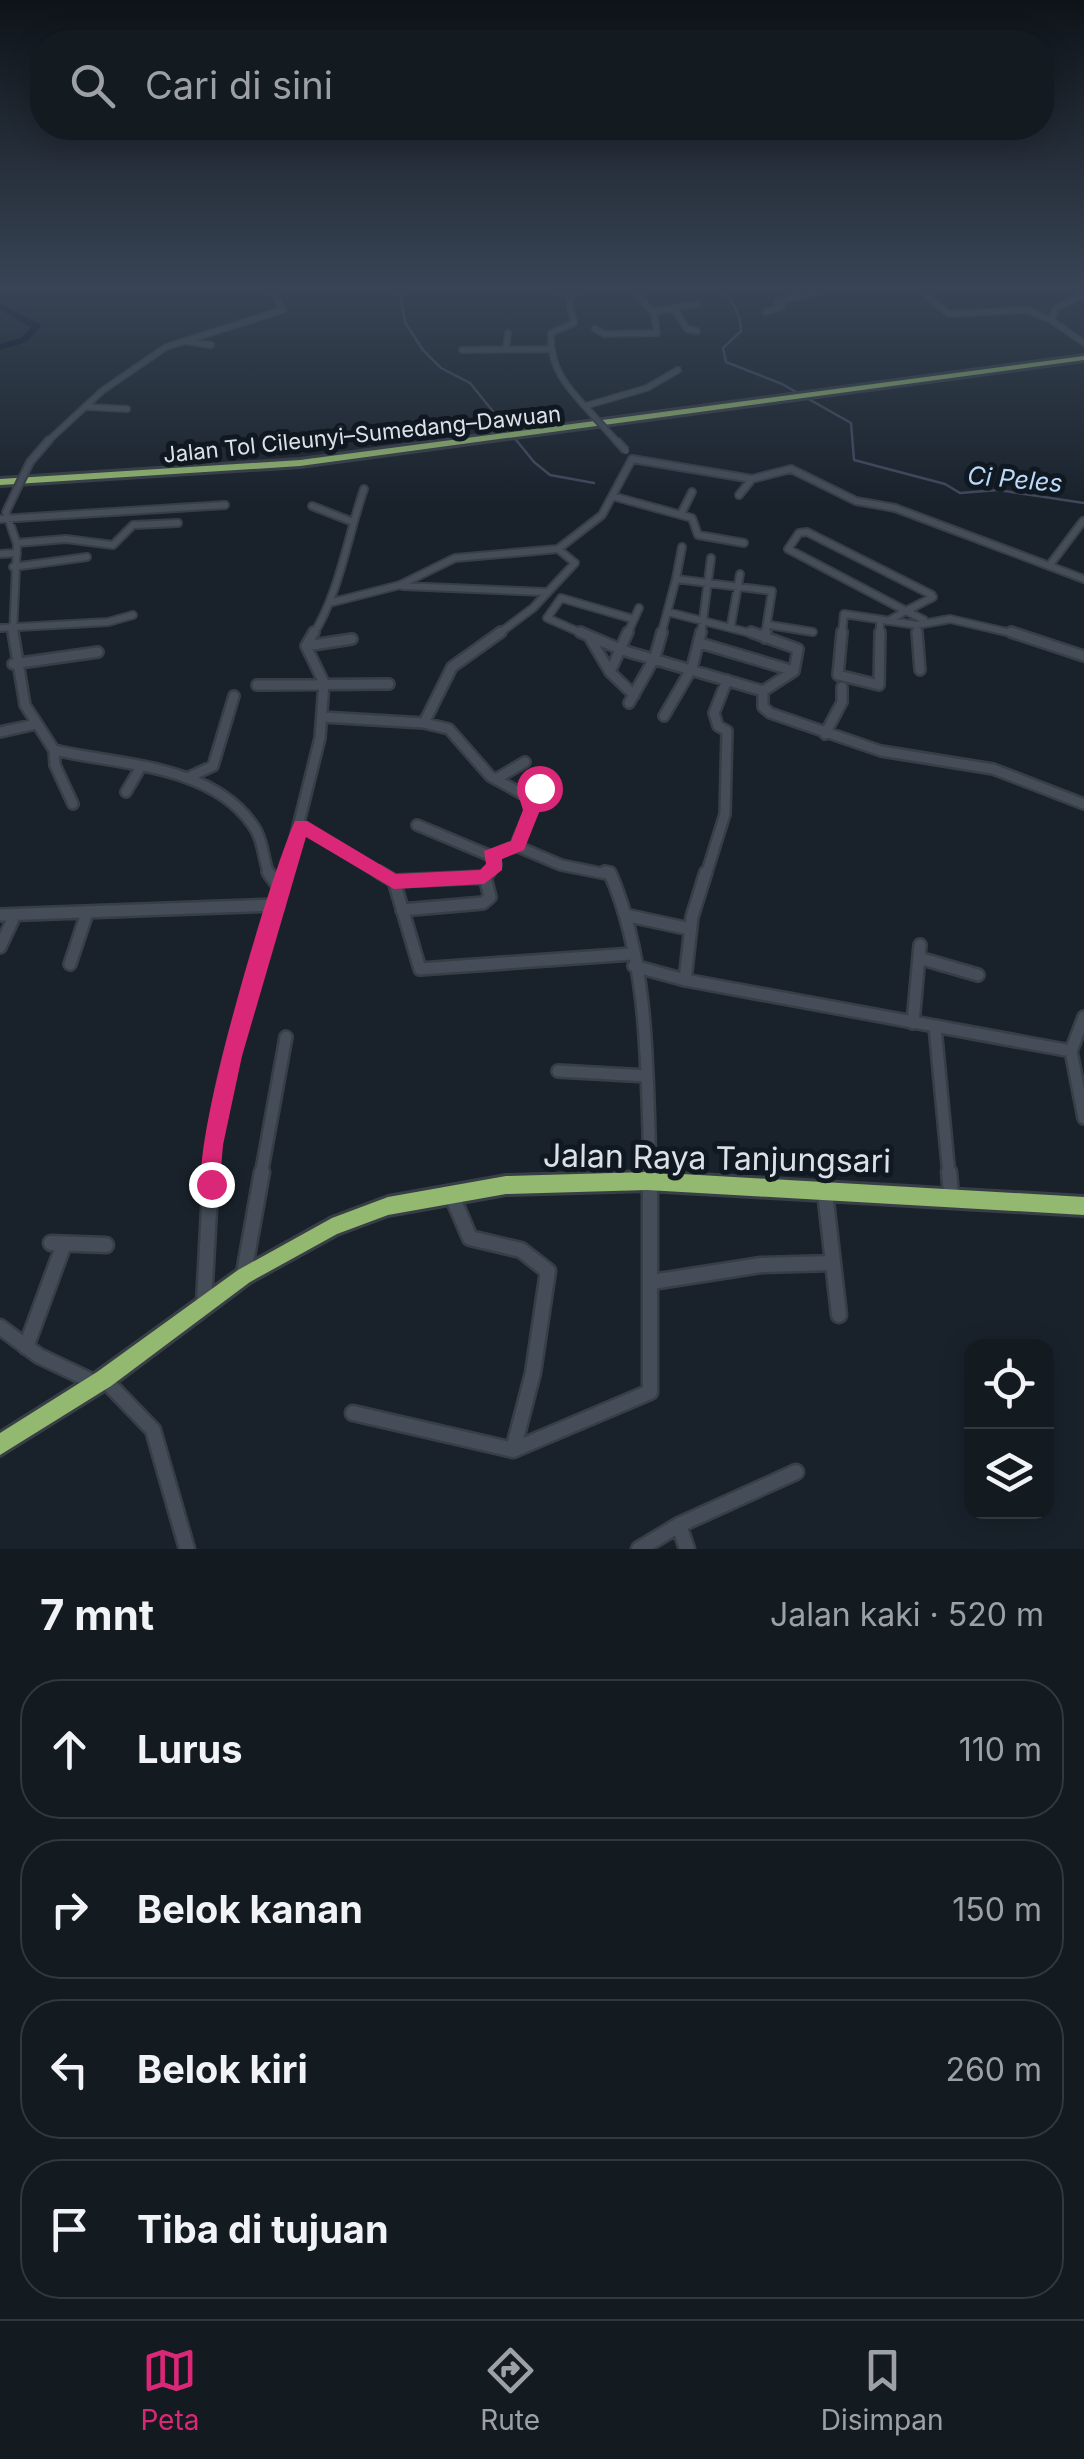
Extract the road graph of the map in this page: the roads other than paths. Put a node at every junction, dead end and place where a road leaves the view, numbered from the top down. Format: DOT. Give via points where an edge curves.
graph roads {
  1 [pos="145,360"];
  2 [pos="552,360"];
  3 [pos="1084,361"];
  4 [pos="678,370"];
  5 [pos="921,384"];
  6 [pos="88,407"];
  7 [pos="127,409"];
  8 [pos="588,410"];
  9 [pos="632,459"];
  10 [pos="752,478"];
  11 [pos="0,486"];
  12 [pos="364,489"];
  13 [pos="692,492"];
  14 [pos="739,495"];
  15 [pos="612,496"];
  16 [pos="225,505"];
  17 [pos="312,506"];
  18 [pos="681,514"];
  19 [pos="4,517"];
  20 [pos="1083,521"];
  21 [pos="353,522"];
  22 [pos="178,523"];
  23 [pos="744,544"];
  24 [pos="682,547"];
  25 [pos="17,548"];
  26 [pos="558,550"];
  27 [pos="0,554"];
  28 [pos="88,558"];
  29 [pos="711,558"];
  30 [pos="1049,566"];
  31 [pos="13,567"];
  32 [pos="740,574"];
  33 [pos="676,579"];
  34 [pos="1079,580"];
  35 [pos="707,582"];
  36 [pos="400,585"];
  37 [pos="738,586"];
  38 [pos="545,592"];
  39 [pos="333,602"];
  40 [pos="638,608"];
  41 [pos="668,612"];
  42 [pos="904,612"];
  43 [pos="133,615"];
  44 [pos="633,619"];
  45 [pos="702,619"];
  46 [pos="884,620"];
  47 [pos="920,622"];
  48 [pos="731,625"];
  49 [pos="769,625"];
  50 [pos="5,627"];
  51 [pos="813,632"];
  52 [pos="590,638"];
  53 [pos="765,638"];
  54 [pos="352,639"];
  55 [pos="700,643"];
  56 [pos="306,646"];
  57 [pos="622,650"];
  58 [pos="98,652"];
  59 [pos="1084,656"];
  60 [pos="655,657"];
  61 [pos="13,664"];
  62 [pos="692,668"];
  63 [pos="920,670"];
  64 [pos="794,671"];
  65 [pos="610,672"];
  66 [pos="728,680"];
  67 [pos="324,683"];
  68 [pos="389,684"];
  69 [pos="257,685"];
  70 [pos="842,687"];
  71 [pos="763,691"];
  72 [pos="234,696"];
  73 [pos="632,699"];
  74 [pos="664,716"];
  75 [pos="323,718"];
  76 [pos="424,723"];
  77 [pos="32,725"];
  78 [pos="0,732"];
  79 [pos="825,734"];
  80 [pos="54,750"];
  81 [pos="525,762"];
  82 [pos="139,770"];
  83 [pos="187,778"];
  84 [pos="496,779"];
  85 [pos="549,780"];
  86 [pos="126,792"];
  87 [pos="528,797"];
  88 [pos="73,804"];
  89 [pos="1084,804"];
  90 [pos="301,825"];
  91 [pos="417,826"];
  92 [pos="518,845"];
  93 [pos="490,856"];
  94 [pos="484,877"];
  95 [pos="394,882"];
  96 [pos="282,891"];
  97 [pos="278,905"];
  98 [pos="402,910"];
  99 [pos="87,913"];
  100 [pos="0,915"];
  101 [pos="14,915"];
  102 [pos="625,915"];
  103 [pos="690,929"];
  104 [pos="0,946"];
  105 [pos="633,960"];
  106 [pos="70,964"];
  107 [pos="978,975"];
  108 [pos="685,980"];
  109 [pos="1084,1018"];
  110 [pos="913,1023"];
  111 [pos="936,1027"];
  112 [pos="286,1038"];
  113 [pos="1071,1051"];
  114 [pos="558,1071"];
  115 [pos="647,1076"];
  116 [pos="1084,1118"];
  117 [pos="647,1181"];
  118 [pos="824,1189"];
  119 [pos="452,1193"];
  120 [pos="951,1196"];
  121 [pos="1084,1206"];
  122 [pos="57,1243"];
  123 [pos="106,1246"];
  124 [pos="833,1263"];
  125 [pos="244,1276"];
  126 [pos="652,1282"];
  127 [pos="204,1304"];
  128 [pos="839,1316"];
  129 [pos="0,1326"];
  130 [pos="26,1347"];
  131 [pos="100,1382"];
  132 [pos="354,1413"];
  133 [pos="0,1446"];
  134 [pos="513,1450"];
  135 [pos="796,1472"];
  136 [pos="679,1525"];
  137 [pos="187,1549"];
  138 [pos="639,1549"];
  139 [pos="687,1549"];
  1 -- 6 [label="street"];
  2 -- 8 [label="street" via="555,375"];
  3 -- 5 [label="highway, Jalan Tol Cileunyi–Sumedang–Dawuan"];
  3 -- 5 [label="highway, Jalan Tol Cileunyi–Sumedang–Dawuan"];
  4 -- 8 [label="street"];
  5 -- 11 [label="highway, Jalan Tol Cileunyi–Sumedang–Dawuan" via="299,468"];
  6 -- 7 [label="street"];
  6 -- 19 [label="street, bridge" via="30,462"];
  8 -- 9 [label="street, bridge"];
  9 -- 10 [label="street"];
  9 -- 15 [label="street"];
  10 -- 14 [label="street"];
  10 -- 30 [label="street" via="790,469 856,501 896,508"];
  12 -- 21 [label="street"];
  13 -- 18 [label="street"];
  15 -- 18 [label="street"];
  15 -- 26 [label="street" via="596,522"];
  16 -- 19 [label="street"];
  17 -- 21 [label="street"];
  18 -- 23 [label="street" via="696,522 698,535"];
  19 -- 25 [label="street"];
  20 -- 30 [label="street"];
  21 -- 39 [label="street"];
  22 -- 25 [label="street" via="133,526 113,544 66,539"];
  24 -- 33 [label="street"];
  25 -- 27 [label="street"];
  25 -- 31 [label="street"];
  26 -- 36 [label="street" via="455,558"];
  26 -- 38 [label="street" via="576,563"];
  28 -- 31 [label="street"];
  29 -- 35 [label="street"];
  30 -- 34 [label="street"];
  31 -- 50 [label="street"];
  32 -- 37 [label="street"];
  33 -- 35 [label="street"];
  33 -- 41 [label="street"];
  35 -- 37 [label="street"];
  35 -- 45 [label="street"];
  36 -- 38 [label="street"];
  36 -- 39 [label="street"];
  37 -- 48 [label="street"];
  37 -- 49 [label="street" via="773,591"];
  38 -- 76 [label="street" via="528,612 443,672"];
  39 -- 56 [label="street"];
  40 -- 44 [label="street"];
  41 -- 45 [label="street"];
  41 -- 60 [label="street"];
  42 -- 42 [label="street" via="794,554 789,544 807,532 932,595"];
  42 -- 46 [label="street"];
  42 -- 47 [label="street"];
  43 -- 50 [label="street"];
  44 -- 52 [label="street" via="558,599 547,620"];
  44 -- 57 [label="street"];
  45 -- 48 [label="street"];
  45 -- 55 [label="street"];
  46 -- 46 [label="street" via="878,686 838,675 842,615"];
  46 -- 47 [label="street"];
  47 -- 59 [label="street" via="964,622"];
  47 -- 63 [label="street"];
  48 -- 53 [label="street"];
  49 -- 51 [label="street"];
  49 -- 53 [label="street"];
  50 -- 61 [label="street"];
  52 -- 57 [label="street"];
  52 -- 65 [label="street"];
  53 -- 64 [label="street" via="799,650"];
  54 -- 56 [label="street"];
  55 -- 62 [label="street"];
  55 -- 64 [label="street"];
  56 -- 67 [label="street"];
  57 -- 60 [label="street"];
  57 -- 65 [label="street"];
  58 -- 61 [label="street"];
  60 -- 62 [label="street"];
  60 -- 73 [label="street"];
  61 -- 77 [label="street"];
  62 -- 66 [label="street"];
  62 -- 74 [label="street"];
  64 -- 71 [label="street"];
  65 -- 73 [label="street"];
  66 -- 71 [label="street"];
  66 -- 103 [label="street" via="714,713 727,731 725,814"];
  67 -- 68 [label="street"];
  67 -- 69 [label="street"];
  67 -- 75 [label="street"];
  70 -- 79 [label="street" via="842,702"];
  71 -- 79 [label="street" via="770,714"];
  72 -- 83 [label="street" via="213,766"];
  75 -- 76 [label="street"];
  75 -- 90 [label="street"];
  76 -- 84 [label="street" via="458,734"];
  77 -- 78 [label="street"];
  77 -- 80 [label="street"];
  79 -- 89 [label="street" via="922,761 993,768"];
  80 -- 82 [label="street"];
  80 -- 88 [label="street"];
  81 -- 84 [label="street"];
  82 -- 83 [label="street"];
  82 -- 86 [label="street"];
  83 -- 96 [label="street" via="208,785 247,816 270,878"];
  84 -- 87 [label="street"];
  85 -- 87 [label="street"];
  87 -- 92 [label="street" via="531,810"];
  90 -- 95 [label="street"];
  90 -- 96 [label="street"];
  91 -- 93 [label="street"];
  92 -- 93 [label="street"];
  92 -- 102 [label="street" via="561,865 610,873"];
  93 -- 94 [label="street" via="496,865"];
  94 -- 95 [label="street"];
  94 -- 98 [label="street" via="490,897 484,903"];
  95 -- 98 [label="street"];
  96 -- 97 [label="street"];
  97 -- 99 [label="street"];
  97 -- 127 [label="street" via="212,1145"];
  98 -- 105 [label="street" via="417,967 426,971"];
  99 -- 101 [label="street"];
  99 -- 106 [label="street"];
  100 -- 101 [label="street"];
  101 -- 104 [label="street"];
  102 -- 103 [label="street"];
  102 -- 105 [label="street"];
  103 -- 108 [label="street"];
  105 -- 108 [label="street"];
  105 -- 115 [label="street"];
  107 -- 110 [label="street" via="919,952"];
  108 -- 110 [label="street"];
  109 -- 113 [label="street"];
  110 -- 111 [label="street"];
  111 -- 113 [label="street"];
  111 -- 120 [label="street"];
  112 -- 125 [label="street"];
  113 -- 116 [label="street"];
  114 -- 115 [label="street"];
  115 -- 117 [label="street"];
  117 -- 118 [label="highway, Jalan Raya Tanjungsari"];
  117 -- 119 [label="highway, Jalan Raya Tanjungsari"];
  117 -- 126 [label="street"];
  118 -- 120 [label="highway, Jalan Raya Tanjungsari"];
  118 -- 124 [label="street"];
  119 -- 125 [label="highway, Jalan Raya Tanjungsari" via="356,1217"];
  119 -- 134 [label="street" via="470,1238 521,1250 548,1270"];
  120 -- 121 [label="highway, Jalan Raya Tanjungsari"];
  122 -- 123 [label="street"];
  122 -- 130 [label="street"];
  124 -- 126 [label="street" via="761,1265"];
  124 -- 128 [label="street"];
  125 -- 127 [label="highway, Jalan Raya Tanjungsari"];
  126 -- 134 [label="street" via="650,1392"];
  127 -- 131 [label="highway, Jalan Raya Tanjungsari"];
  129 -- 130 [label="street"];
  130 -- 131 [label="street"];
  131 -- 133 [label="highway, Jalan Raya Tanjungsari"];
  131 -- 137 [label="street" via="152,1430"];
  132 -- 134 [label="street"];
  135 -- 136 [label="street"];
  136 -- 138 [label="street"];
  136 -- 139 [label="street"];
}
